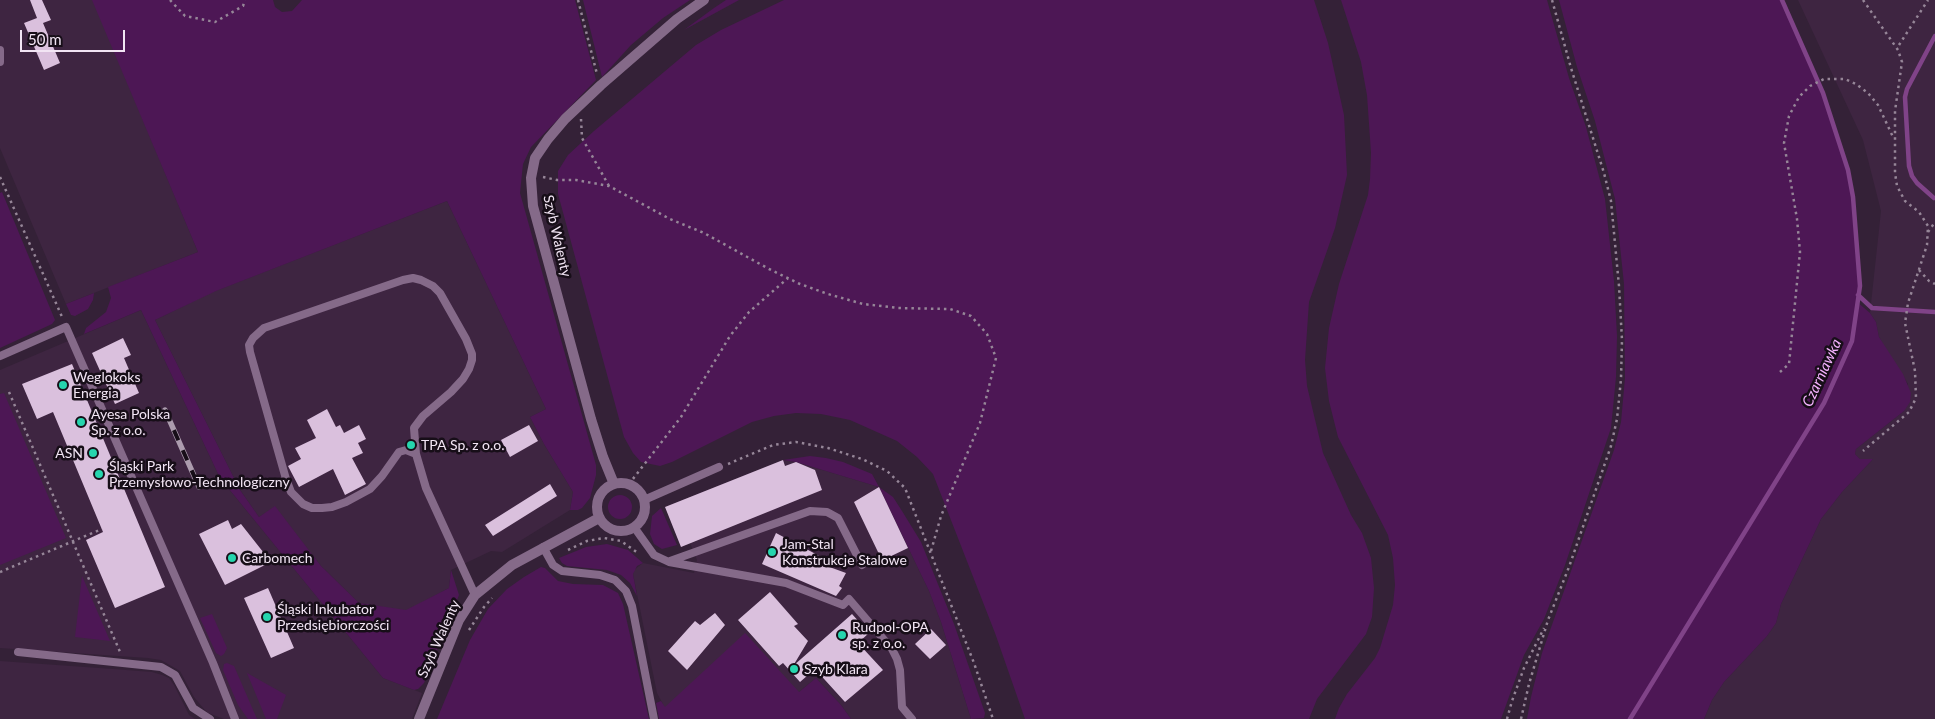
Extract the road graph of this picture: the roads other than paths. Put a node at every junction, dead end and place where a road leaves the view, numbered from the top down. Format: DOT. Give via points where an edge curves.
graph roads {
  1 [pos="704,0"];
  2 [pos="0,50"];
  3 [pos="0,62"];
  4 [pos="0,356"];
  5 [pos="416,454"];
  6 [pos="719,467"];
  7 [pos="614,484"];
  8 [pos="644,500"];
  9 [pos="599,518"];
  10 [pos="634,527"];
  11 [pos="542,547"];
  12 [pos="668,562"];
  13 [pos="862,565"];
  14 [pos="475,595"];
  15 [pos="18,652"];
  16 [pos="210,719"];
  17 [pos="235,719"];
  18 [pos="418,719"];
  19 [pos="654,719"];
  20 [pos="912,719"];
  1 -- 7 [label="street, Szyb Walenty" via="640,49 579,105 534,158 531,178 533,206 591,419"];
  2 -- 3 [label="lane"];
  4 -- 17 [label="lane" via="66,327"];
  5 -- 5 [label="lane" via="414,428 423,416 452,392 472,360 466,339 433,286 413,278 403,280 264,328 253,338 250,352 288,486 303,504 322,508 346,502 370,489 399,452 406,450"];
  5 -- 14 [label="lane" via="426,488"];
  6 -- 8 [label="lane"];
  7 -- 8 [label="street" via="629,484"];
  7 -- 9 [label="street" via="602,491 598,498"];
  8 -- 10 [label="street" via="643,515"];
  9 -- 10 [label="street" via="611,529"];
  9 -- 11 [label="street, Szyb Walenty"];
  10 -- 12 [label="lane" via="654,555"];
  11 -- 14 [label="street, Szyb Walenty" via="512,565"];
  11 -- 19 [label="lane" via="553,565 562,572 600,575 616,580 626,591 632,606"];
  12 -- 13 [label="lane" via="810,511 827,512 838,518"];
  12 -- 20 [label="lane" via="786,583 843,605 849,599 892,650 900,670 902,707"];
  14 -- 18 [label="street, Szyb Walenty" via="459,620"];
  15 -- 16 [label="lane" via="152,665 170,671 181,682 194,708"];
}
